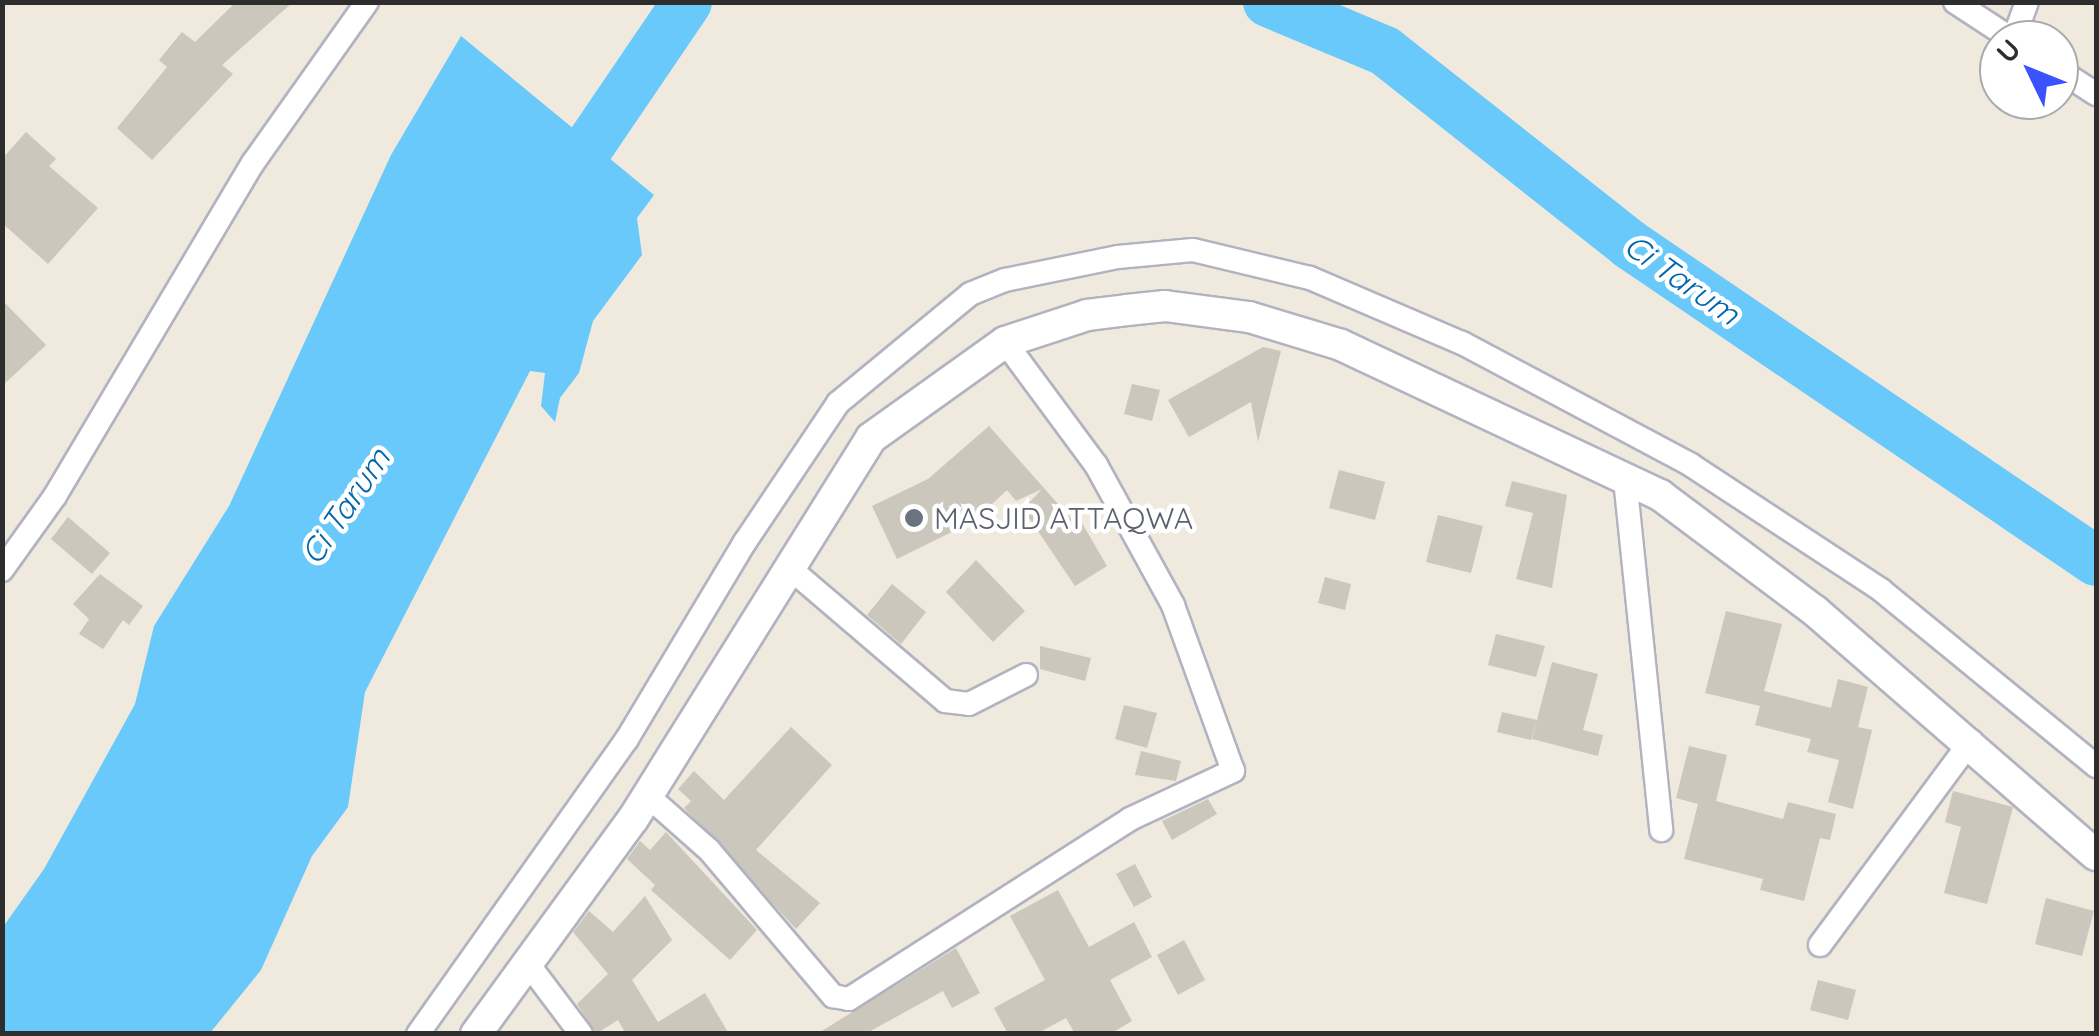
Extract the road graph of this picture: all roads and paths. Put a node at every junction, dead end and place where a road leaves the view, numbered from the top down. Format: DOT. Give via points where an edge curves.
graph roads {
  1 [pos="367,2"];
  2 [pos="1955,2"];
  3 [pos="1982,20"];
  4 [pos="1005,342"];
  5 [pos="1624,479"];
  6 [pos="2,570"];
  7 [pos="792,572"];
  8 [pos="1026,675"];
  9 [pos="1970,741"];
  10 [pos="2096,766"];
  11 [pos="648,796"];
  12 [pos="1661,830"];
  13 [pos="2096,856"];
  14 [pos="1820,945"];
  15 [pos="530,965"];
  16 [pos="418,1034"];
  17 [pos="476,1034"];
  18 [pos="580,1034"];
  1 -- 6 [label="street" via="253,163 54,496"];
  2 -- 3 [label="street"];
  4 -- 5 [label="street" via="1087,314 1166,306 1249,317 1341,345"];
  4 -- 7 [label="street" via="871,438"];
  4 -- 11 [label="street" via="1096,465 1174,605 1233,771 1130,819 849,999 833,996 709,850"];
  5 -- 9 [label="street" via="1693,514"];
  5 -- 12 [label="street"];
  7 -- 8 [label="street" via="945,701 970,704"];
  7 -- 11 [label="street"];
  9 -- 13 [label="street"];
  9 -- 14 [label="street"];
  10 -- 16 [label="street" via="1881,590 1691,465 1462,343 1310,278 1194,250 1118,258 1006,280 970,294 838,403 627,739"];
  11 -- 15 [label="street"];
  15 -- 17 [label="street"];
  15 -- 18 [label="street"];
}
